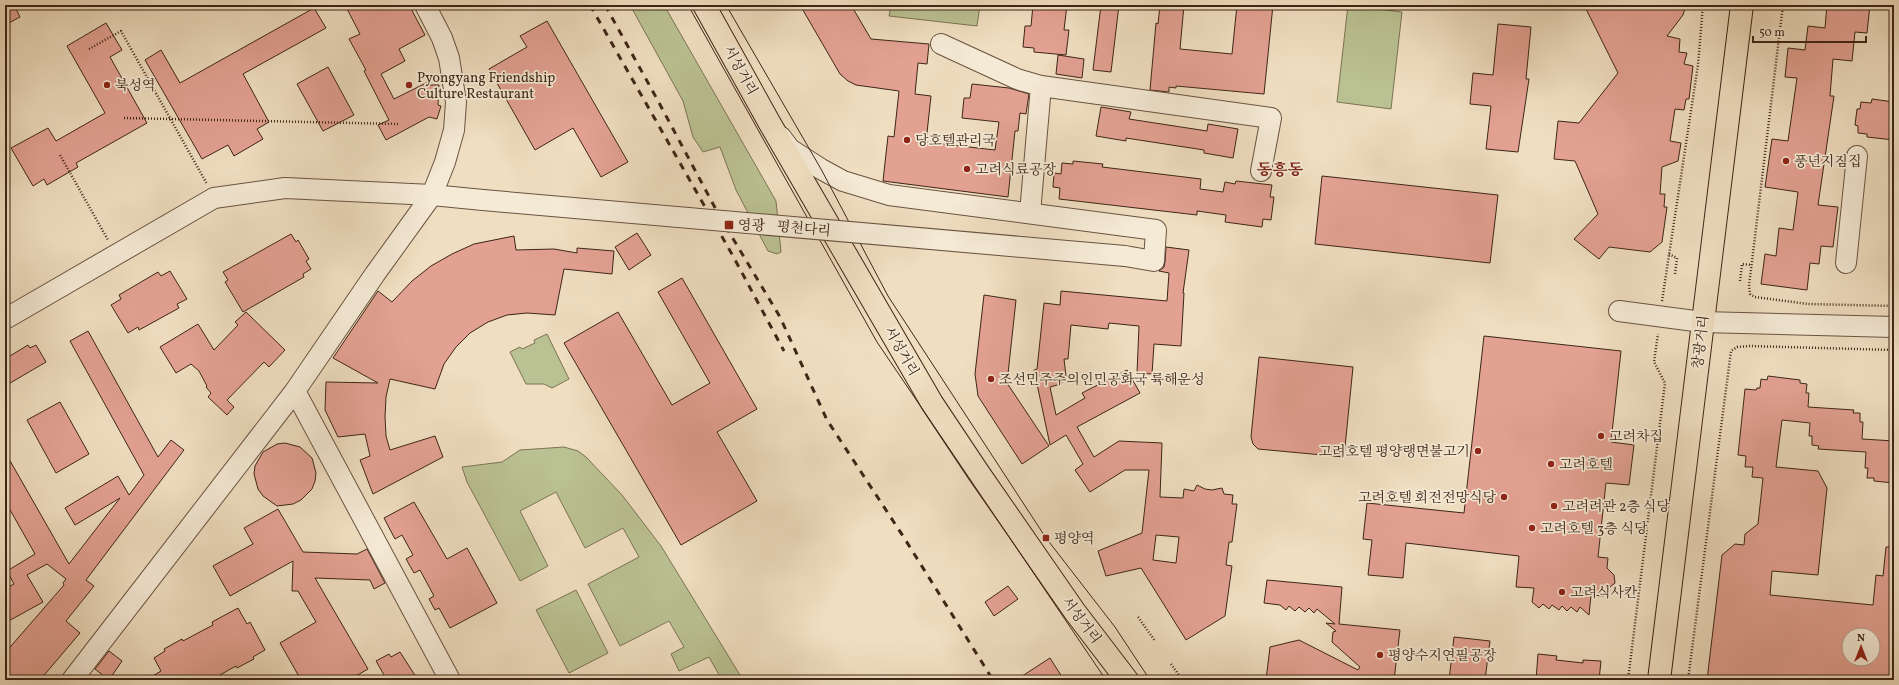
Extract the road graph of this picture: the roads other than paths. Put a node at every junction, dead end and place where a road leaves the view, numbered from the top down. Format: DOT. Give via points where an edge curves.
graph roads {
  1 [pos="425,5"];
  2 [pos="704,5"];
  3 [pos="1742,5"];
  4 [pos="942,44"];
  5 [pos="1041,86"];
  6 [pos="769,122"];
  7 [pos="1857,156"];
  8 [pos="1261,171"];
  9 [pos="432,195"];
  10 [pos="1030,213"];
  11 [pos="1846,264"];
  12 [pos="1619,311"];
  13 [pos="5,319"];
  14 [pos="1702,322"];
  15 [pos="1894,328"];
  16 [pos="295,391"];
  17 [pos="72,680"];
  18 [pos="450,680"];
  19 [pos="1127,680"];
  20 [pos="1659,680"];
  1 -- 9 [label="street" via="449,58 456,102 454,130"];
  2 -- 6 [label="main road, 서성거리"];
  3 -- 14 [label="main road, 창광거리"];
  4 -- 5 [label="street" via="1017,79"];
  5 -- 8 [label="street" via="1270,118"];
  5 -- 10 [label="street"];
  6 -- 10 [label="street" via="790,149 843,181 889,195"];
  6 -- 19 [label="main road, 서성거리" via="932,403 1075,612"];
  7 -- 11 [label="street"];
  9 -- 10 [label="street, 평천다리, bridge" via="1125,256 1154,261 1156,230"];
  9 -- 13 [label="street, 평천다리" via="285,188 214,198"];
  9 -- 16 [label="street"];
  12 -- 14 [label="street"];
  14 -- 15 [label="street"];
  14 -- 20 [label="main road, 창광거리"];
  16 -- 17 [label="street"];
  16 -- 18 [label="street"];
}
